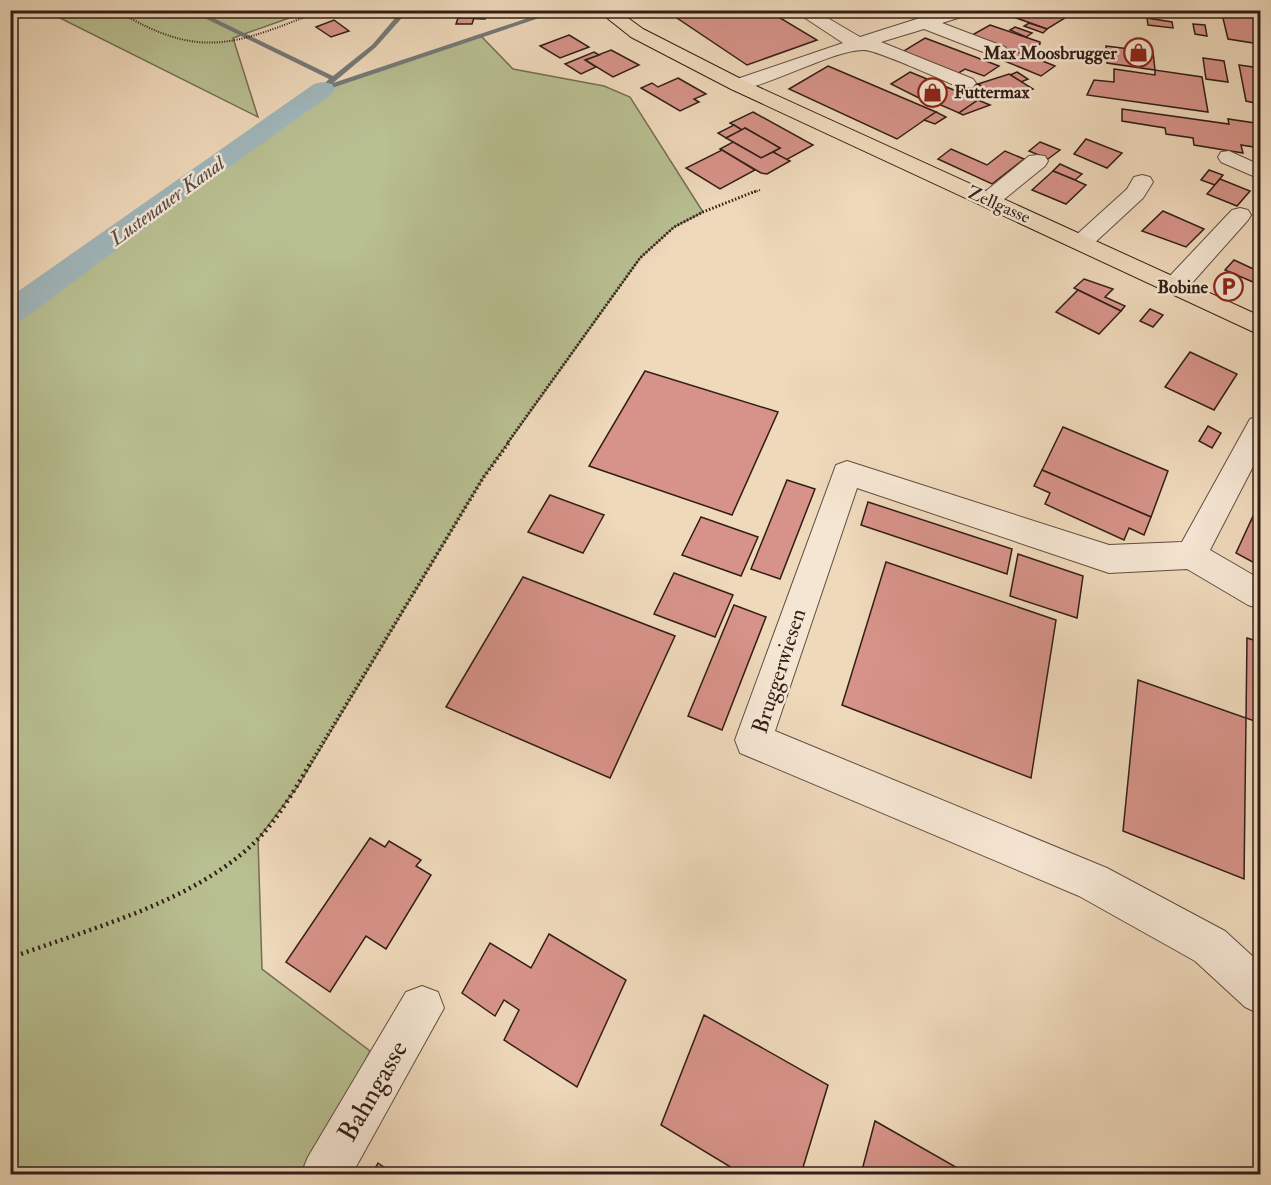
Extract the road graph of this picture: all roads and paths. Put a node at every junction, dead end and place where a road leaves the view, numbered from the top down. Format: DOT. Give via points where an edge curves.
graph roads {
  1 [pos="116,10"];
  2 [pos="323,10"];
  3 [pos="801,10"];
  4 [pos="965,10"];
  5 [pos="606,11"];
  6 [pos="926,23"];
  7 [pos="863,44"];
  8 [pos="998,51"];
  9 [pos="966,83"];
  10 [pos="738,85"];
  11 [pos="1229,157"];
  12 [pos="1037,161"];
  13 [pos="1260,173"];
  14 [pos="1142,182"];
  15 [pos="760,190"];
  16 [pos="989,200"];
  17 [pos="1240,216"];
  18 [pos="1082,242"];
  19 [pos="1175,286"];
  20 [pos="1260,326"];
  21 [pos="1260,427"];
  22 [pos="1191,555"];
  23 [pos="1260,595"];
  24 [pos="10,958"];
  25 [pos="1260,992"];
  26 [pos="422,1008"];
  27 [pos="325,1174"];
  1 -- 2 [label="path" via="180,41 213,43 257,34"];
  3 -- 7 [label="street"];
  4 -- 6 [label="street"];
  5 -- 10 [label="main road, Zellgasse" via="637,33"];
  6 -- 7 [label="street"];
  6 -- 8 [label="street"];
  7 -- 9 [label="street"];
  7 -- 10 [label="street"];
  10 -- 16 [label="main road, Zellgasse"];
  11 -- 13 [label="street"];
  12 -- 16 [label="street"];
  14 -- 18 [label="street" via="1135,194"];
  15 -- 24 [label="path" via="674,227 640,258 483,478 297,786 258,839 213,876 145,908"];
  16 -- 18 [label="main road, Zellgasse"];
  17 -- 19 [label="street"];
  18 -- 19 [label="main road, Zellgasse"];
  19 -- 20 [label="main road, Zellgasse"];
  21 -- 22 [label="street"];
  22 -- 23 [label="street"];
  22 -- 25 [label="street, Bruggerwiesen" via="1109,559 846,473 753,740 1092,882 1210,946"];
  26 -- 27 [label="street, Bahngasse"];
}
